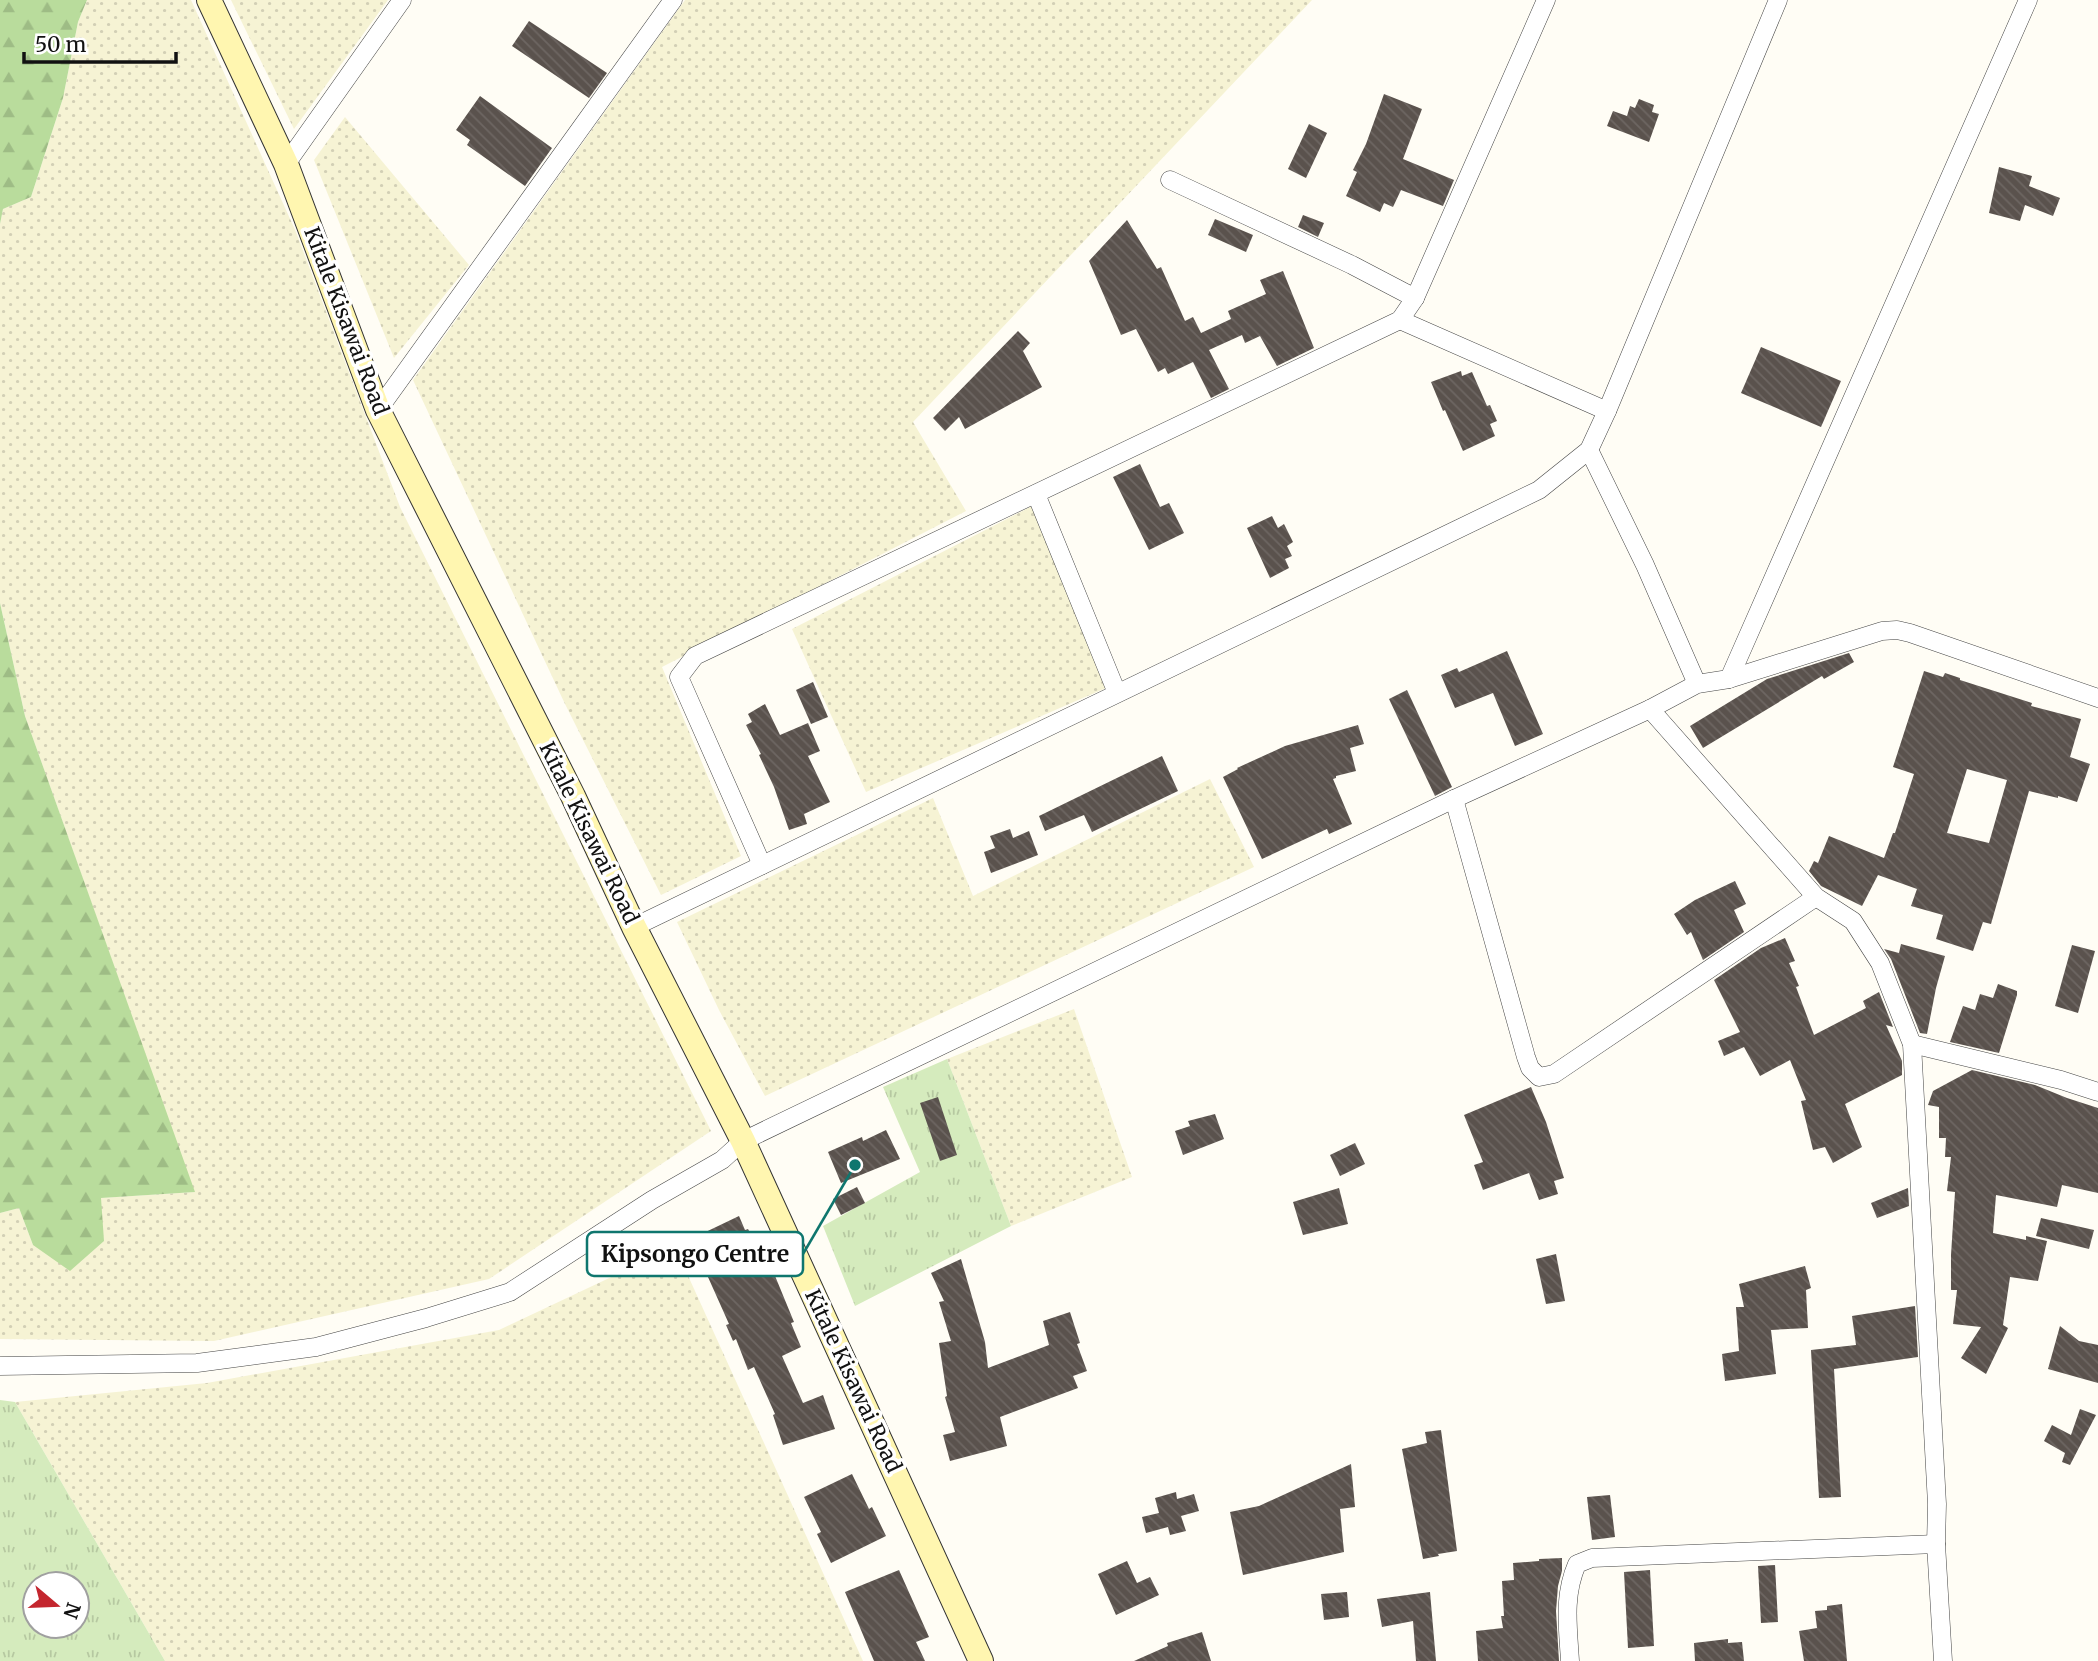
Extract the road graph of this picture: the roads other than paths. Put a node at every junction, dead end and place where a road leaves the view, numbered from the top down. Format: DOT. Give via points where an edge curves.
graph roads {
  1 [pos="209,0"];
  2 [pos="402,0"];
  3 [pos="673,0"];
  4 [pos="1546,0"];
  5 [pos="1778,0"];
  6 [pos="2028,0"];
  7 [pos="286,164"];
  8 [pos="1170,180"];
  9 [pos="1415,298"];
  10 [pos="1400,320"];
  11 [pos="378,410"];
  12 [pos="1607,411"];
  13 [pos="1589,450"];
  14 [pos="1036,494"];
  15 [pos="1729,679"];
  16 [pos="1697,684"];
  17 [pos="1117,694"];
  18 [pos="2098,698"];
  19 [pos="1650,709"];
  20 [pos="1454,799"];
  21 [pos="762,865"];
  22 [pos="1816,897"];
  23 [pos="634,927"];
  24 [pos="1912,1044"];
  25 [pos="2098,1092"];
  26 [pos="743,1141"];
  27 [pos="0,1366"];
  28 [pos="1936,1544"];
  29 [pos="981,1661"];
  30 [pos="1570,1661"];
  31 [pos="1943,1661"];
  1 -- 7 [label="street, Kitale Kisawai Road"];
  2 -- 7 [label="street"];
  3 -- 11 [label="street"];
  4 -- 9 [label="street"];
  5 -- 12 [label="street"];
  6 -- 15 [label="street"];
  7 -- 11 [label="street, Kitale Kisawai Road"];
  8 -- 9 [label="street"];
  9 -- 10 [label="street"];
  10 -- 12 [label="street"];
  10 -- 14 [label="street"];
  11 -- 23 [label="street, Kitale Kisawai Road"];
  12 -- 13 [label="street"];
  13 -- 16 [label="street"];
  13 -- 17 [label="street" via="1539,490"];
  14 -- 17 [label="street"];
  14 -- 21 [label="street" via="695,656 679,677"];
  15 -- 16 [label="street"];
  15 -- 18 [label="street" via="1897,630"];
  16 -- 19 [label="street"];
  17 -- 21 [label="street"];
  19 -- 20 [label="street"];
  19 -- 22 [label="street"];
  20 -- 22 [label="street" via="1526,1057 1539,1077 1554,1074"];
  20 -- 26 [label="street"];
  21 -- 23 [label="street"];
  22 -- 24 [label="street" via="1853,921 1880,963"];
  23 -- 26 [label="street, Kitale Kisawai Road"];
  24 -- 25 [label="street"];
  24 -- 28 [label="street"];
  26 -- 27 [label="street" via="722,1160 510,1292 426,1318 316,1347 197,1363"];
  26 -- 29 [label="street, Kitale Kisawai Road"];
  28 -- 30 [label="street" via="1592,1558 1577,1564 1570,1578 1566,1601"];
  28 -- 31 [label="street"];
}
